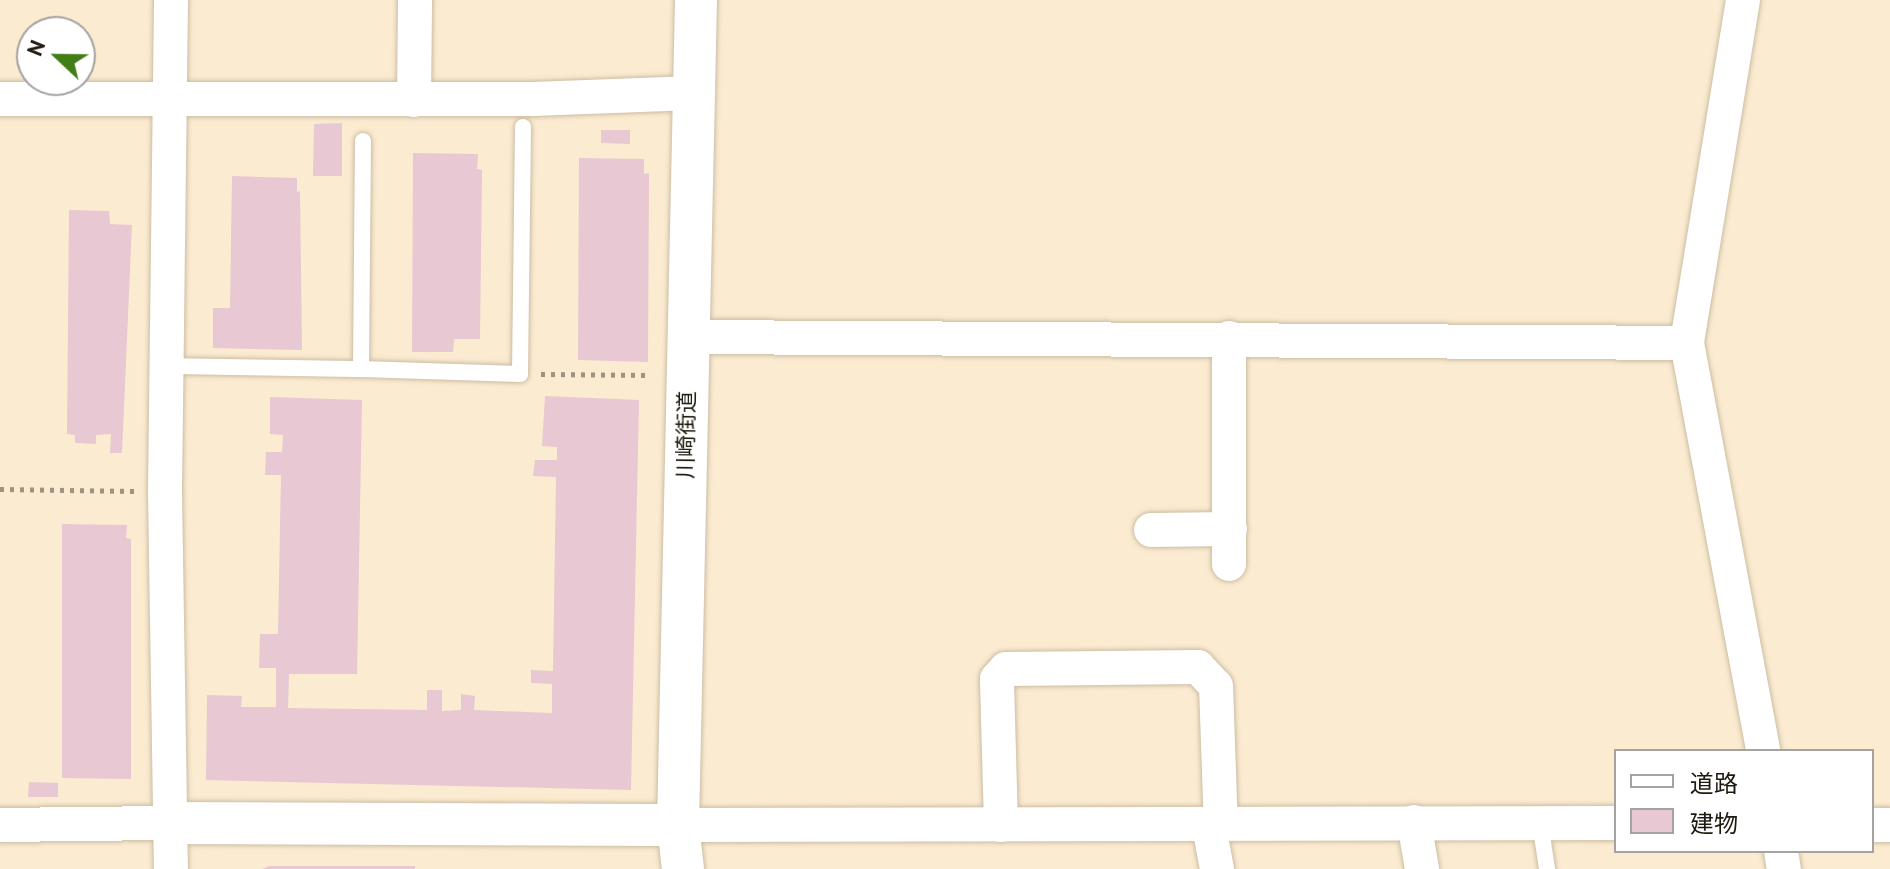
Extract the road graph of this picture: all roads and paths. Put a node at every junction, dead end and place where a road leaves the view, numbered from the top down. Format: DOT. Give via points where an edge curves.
graph roads {
  1 [pos="171,0"];
  2 [pos="415,0"];
  3 [pos="696,0"];
  4 [pos="1743,0"];
  5 [pos="694,93"];
  6 [pos="0,99"];
  7 [pos="414,100"];
  8 [pos="169,101"];
  9 [pos="523,127"];
  10 [pos="363,141"];
  11 [pos="688,337"];
  12 [pos="1229,338"];
  13 [pos="1687,343"];
  14 [pos="167,366"];
  15 [pos="361,369"];
  16 [pos="520,374"];
  17 [pos="659,375"];
  18 [pos="0,489"];
  19 [pos="165,492"];
  20 [pos="1230,529"];
  21 [pos="1151,530"];
  22 [pos="1229,564"];
  23 [pos="1763,749"];
  24 [pos="1414,822"];
  25 [pos="1540,822"];
  26 [pos="171,823"];
  27 [pos="1614,823"];
  28 [pos="0,825"];
  29 [pos="678,825"];
  30 [pos="1001,825"];
  31 [pos="1215,826"];
  32 [pos="171,869"];
  33 [pos="683,869"];
  34 [pos="1217,869"];
  35 [pos="1422,869"];
  36 [pos="1547,869"];
  1 -- 8 [label="street"];
  2 -- 7 [label="street"];
  3 -- 5 [label="street, 川崎街道"];
  4 -- 13 [label="street"];
  5 -- 7 [label="street"];
  5 -- 11 [label="street, 川崎街道"];
  6 -- 8 [label="street"];
  7 -- 8 [label="street"];
  8 -- 14 [label="street"];
  9 -- 16 [label="lane"];
  10 -- 15 [label="lane"];
  11 -- 12 [label="street"];
  11 -- 29 [label="street, 川崎街道"];
  12 -- 13 [label="street"];
  12 -- 20 [label="street"];
  13 -- 23 [label="street"];
  14 -- 15 [label="lane"];
  14 -- 19 [label="street"];
  15 -- 16 [label="lane"];
  16 -- 17 [label="path"];
  18 -- 19 [label="path"];
  19 -- 26 [label="street"];
  20 -- 21 [label="street"];
  20 -- 22 [label="street"];
  24 -- 25 [label="street"];
  24 -- 31 [label="street"];
  24 -- 35 [label="street"];
  25 -- 27 [label="street"];
  25 -- 36 [label="lane"];
  26 -- 28 [label="street"];
  26 -- 29 [label="street"];
  26 -- 32 [label="street"];
  29 -- 30 [label="street"];
  29 -- 33 [label="street, 川崎街道"];
  30 -- 31 [label="street"];
  30 -- 31 [label="street" via="997,679 1006,669 1198,667 1216,686"];
  31 -- 34 [label="street"];
}
